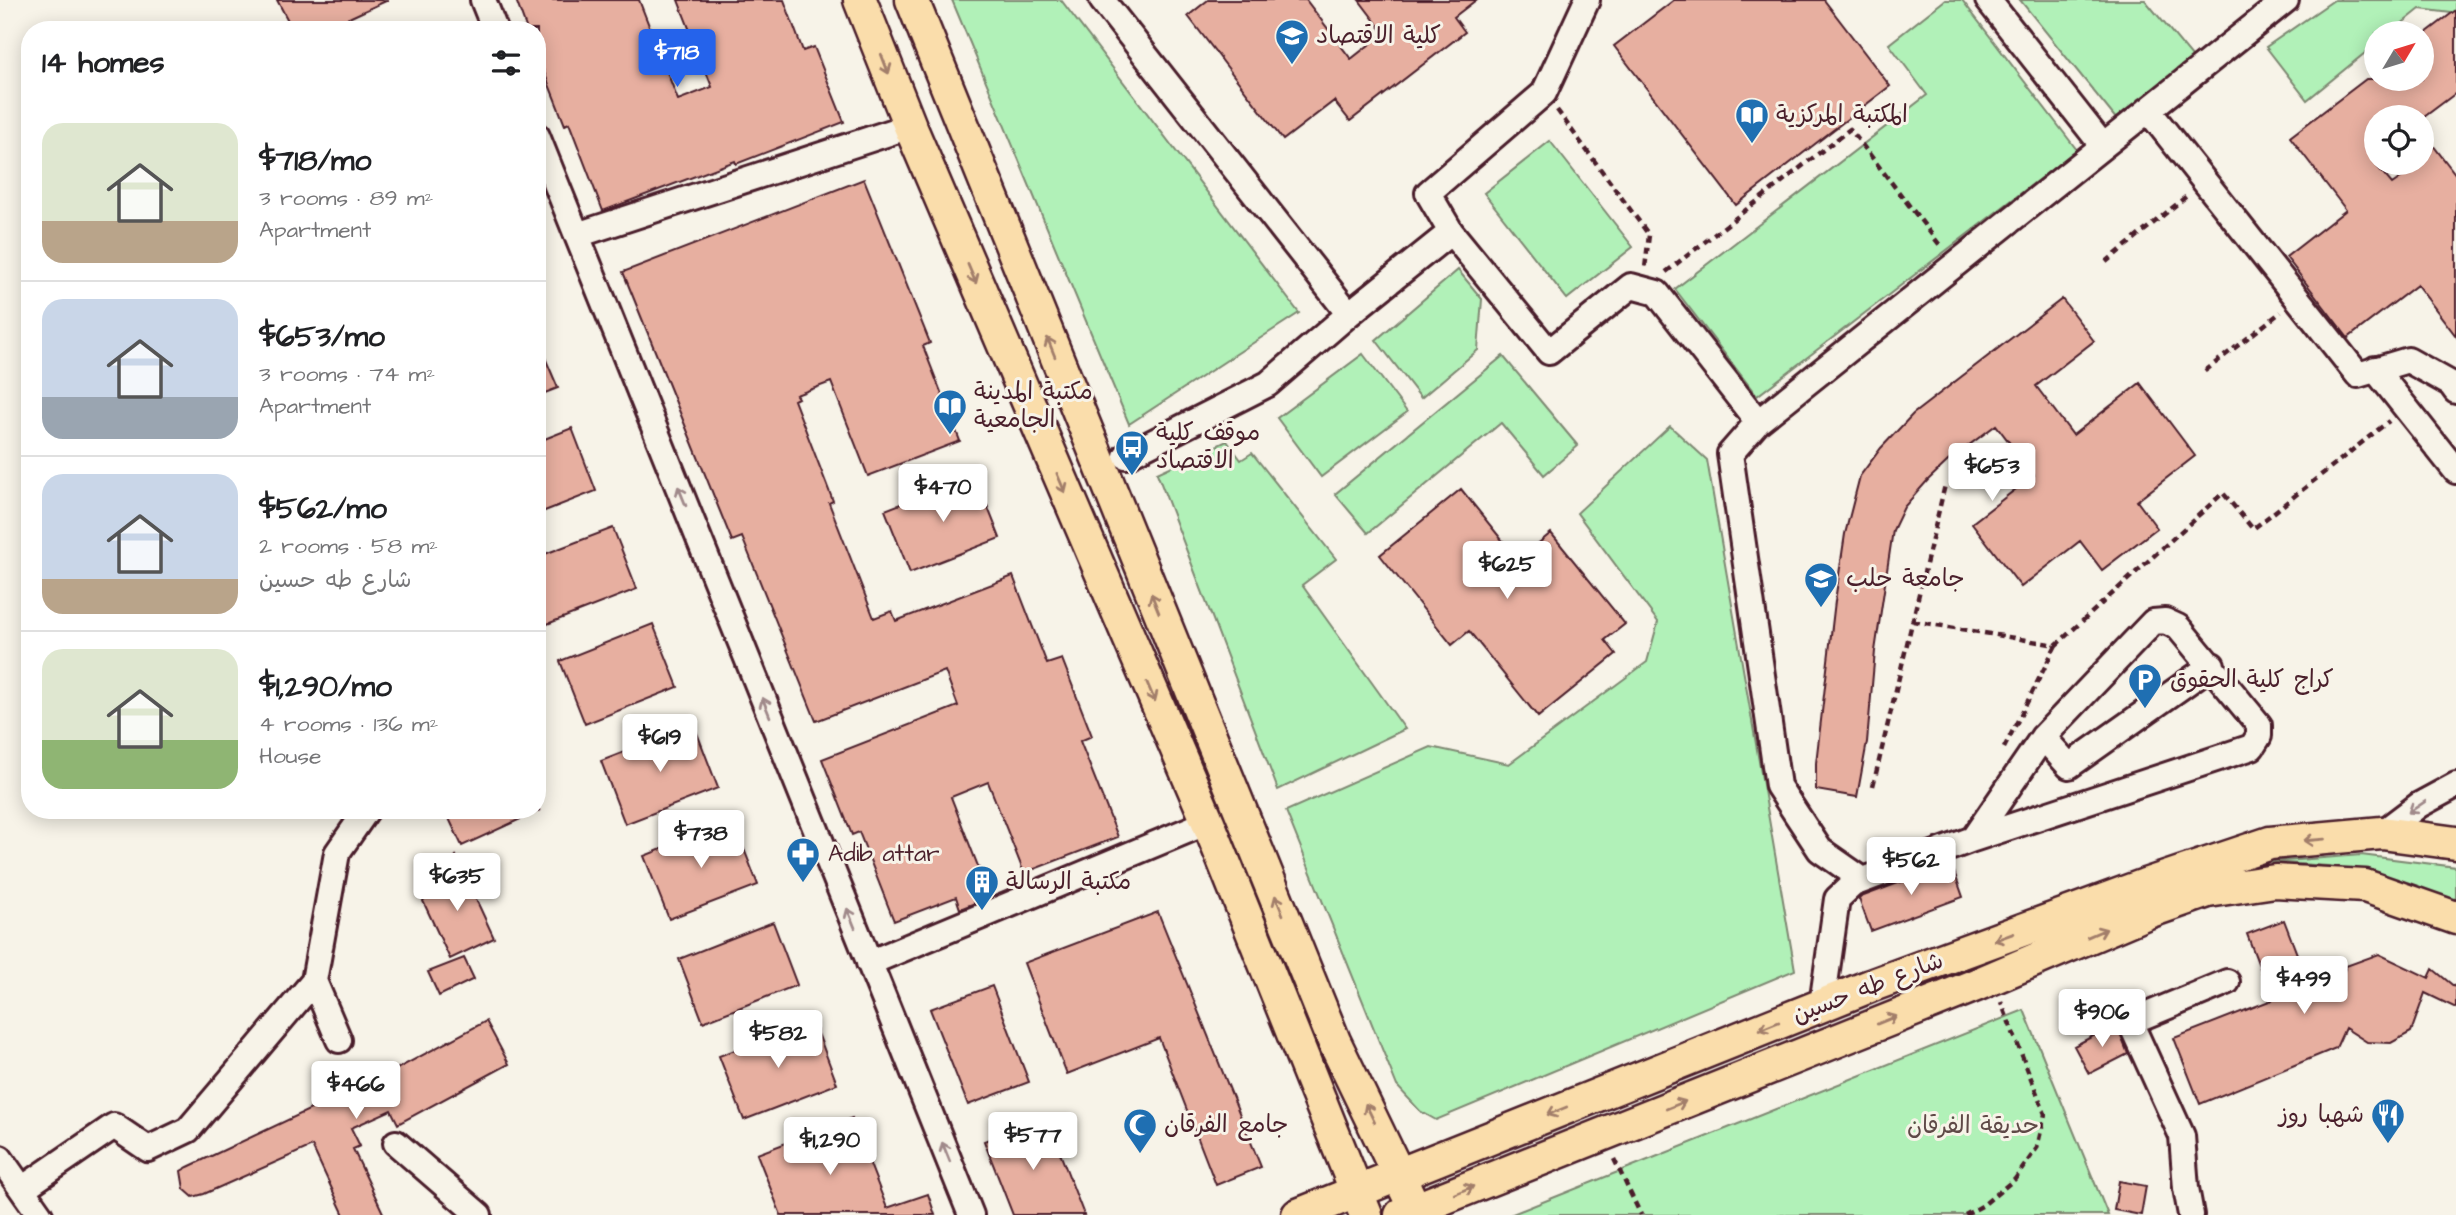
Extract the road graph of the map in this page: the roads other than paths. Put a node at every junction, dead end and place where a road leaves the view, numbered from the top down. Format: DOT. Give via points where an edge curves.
graph roads {
  1 [pos="483,0"];
  2 [pos="860,0"];
  3 [pos="912,0"];
  4 [pos="1102,0"];
  5 [pos="1587,0"];
  6 [pos="1988,0"];
  7 [pos="2286,0"];
  8 [pos="491,21"];
  9 [pos="2148,110"];
  10 [pos="910,126"];
  11 [pos="2103,146"];
  12 [pos="546,158"];
  13 [pos="1451,232"];
  14 [pos="577,235"];
  15 [pos="1349,314"];
  16 [pos="2375,369"];
  17 [pos="2456,391"];
  18 [pos="1758,422"];
  19 [pos="1126,456"];
  20 [pos="2456,471"];
  21 [pos="2212,665"];
  22 [pos="2043,737"];
  23 [pos="2069,766"];
  24 [pos="2456,785"];
  25 [pos="2094,799"];
  26 [pos="362,819"];
  27 [pos="1208,821"];
  28 [pos="2382,834"];
  29 [pos="1973,839"];
  30 [pos="2456,843"];
  31 [pos="1863,880"];
  32 [pos="2449,921"];
  33 [pos="869,963"];
  34 [pos="314,981"];
  35 [pos="2227,982"];
  36 [pos="1822,1005"];
  37 [pos="339,1040"];
  38 [pos="396,1143"];
  39 [pos="0,1158"];
  40 [pos="1399,1174"];
  41 [pos="22,1188"];
  42 [pos="1361,1204"];
  43 [pos="1408,1212"];
  44 [pos="40,1215"];
  45 [pos="479,1215"];
  46 [pos="971,1215"];
  47 [pos="1297,1215"];
  48 [pos="2191,1215"];
  1 -- 8 [label="street"];
  2 -- 10 [label="main road, one-way"];
  40 -- 3 [label="main road, one-way" via="1334,1041"];
  4 -- 15 [label="street"];
  5 -- 13 [label="street" via="1544,93 1428,193"];
  6 -- 11 [label="street"];
  7 -- 9 [label="street"];
  9 -- 11 [label="street"];
  9 -- 16 [label="street" via="2358,374"];
  10 -- 14 [label="street"];
  10 -- 27 [label="main road, one-way"];
  11 -- 18 [label="street"];
  12 -- 14 [label="street"];
  13 -- 15 [label="street"];
  13 -- 18 [label="street" via="1549,352 1630,286 1657,293"];
  33 -- 14 [label="street, one-way"];
  15 -- 19 [label="street" via="1268,384"];
  16 -- 17 [label="street" via="2408,359"];
  16 -- 20 [label="street"];
  18 -- 31 [label="street" via="1730,454 1778,786 1820,850"];
  21 -- 22 [label="street" via="2178,627 2153,622"];
  21 -- 23 [label="street"];
  21 -- 25 [label="street" via="2259,725 2252,747"];
  22 -- 23 [label="street"];
  22 -- 29 [label="street"];
  23 -- 25 [label="street"];
  24 -- 28 [label="street, one-way" via="2419,805"];
  25 -- 29 [label="street"];
  26 -- 34 [label="street" via="337,853"];
  27 -- 33 [label="street"];
  27 -- 42 [label="main road"];
  28 -- 30 [label="main road, شارع طه حسين"];
  28 -- 36 [label="main road, شارع طه حسين, one-way" via="2270,844"];
  29 -- 31 [label="street"];
  31 -- 36 [label="street" via="1837,899"];
  43 -- 32 [label="main road, one-way" via="2208,891 2275,881 2365,886"];
  46 -- 33 [label="street, one-way"];
  34 -- 37 [label="street"];
  34 -- 41 [label="street" via="188,1130 148,1149 114,1125"];
  35 -- 48 [label="street" via="2130,1023 2182,1136"];
  36 -- 40 [label="main road, شارع طه حسين, one-way"];
  38 -- 45 [label="street"];
  39 -- 41 [label="street"];
  40 -- 42 [label="main road, شارع طه حسين"];
  40 -- 43 [label="main road"];
  41 -- 44 [label="street"];
  42 -- 47 [label="main road, شارع طه حسين"];
}
